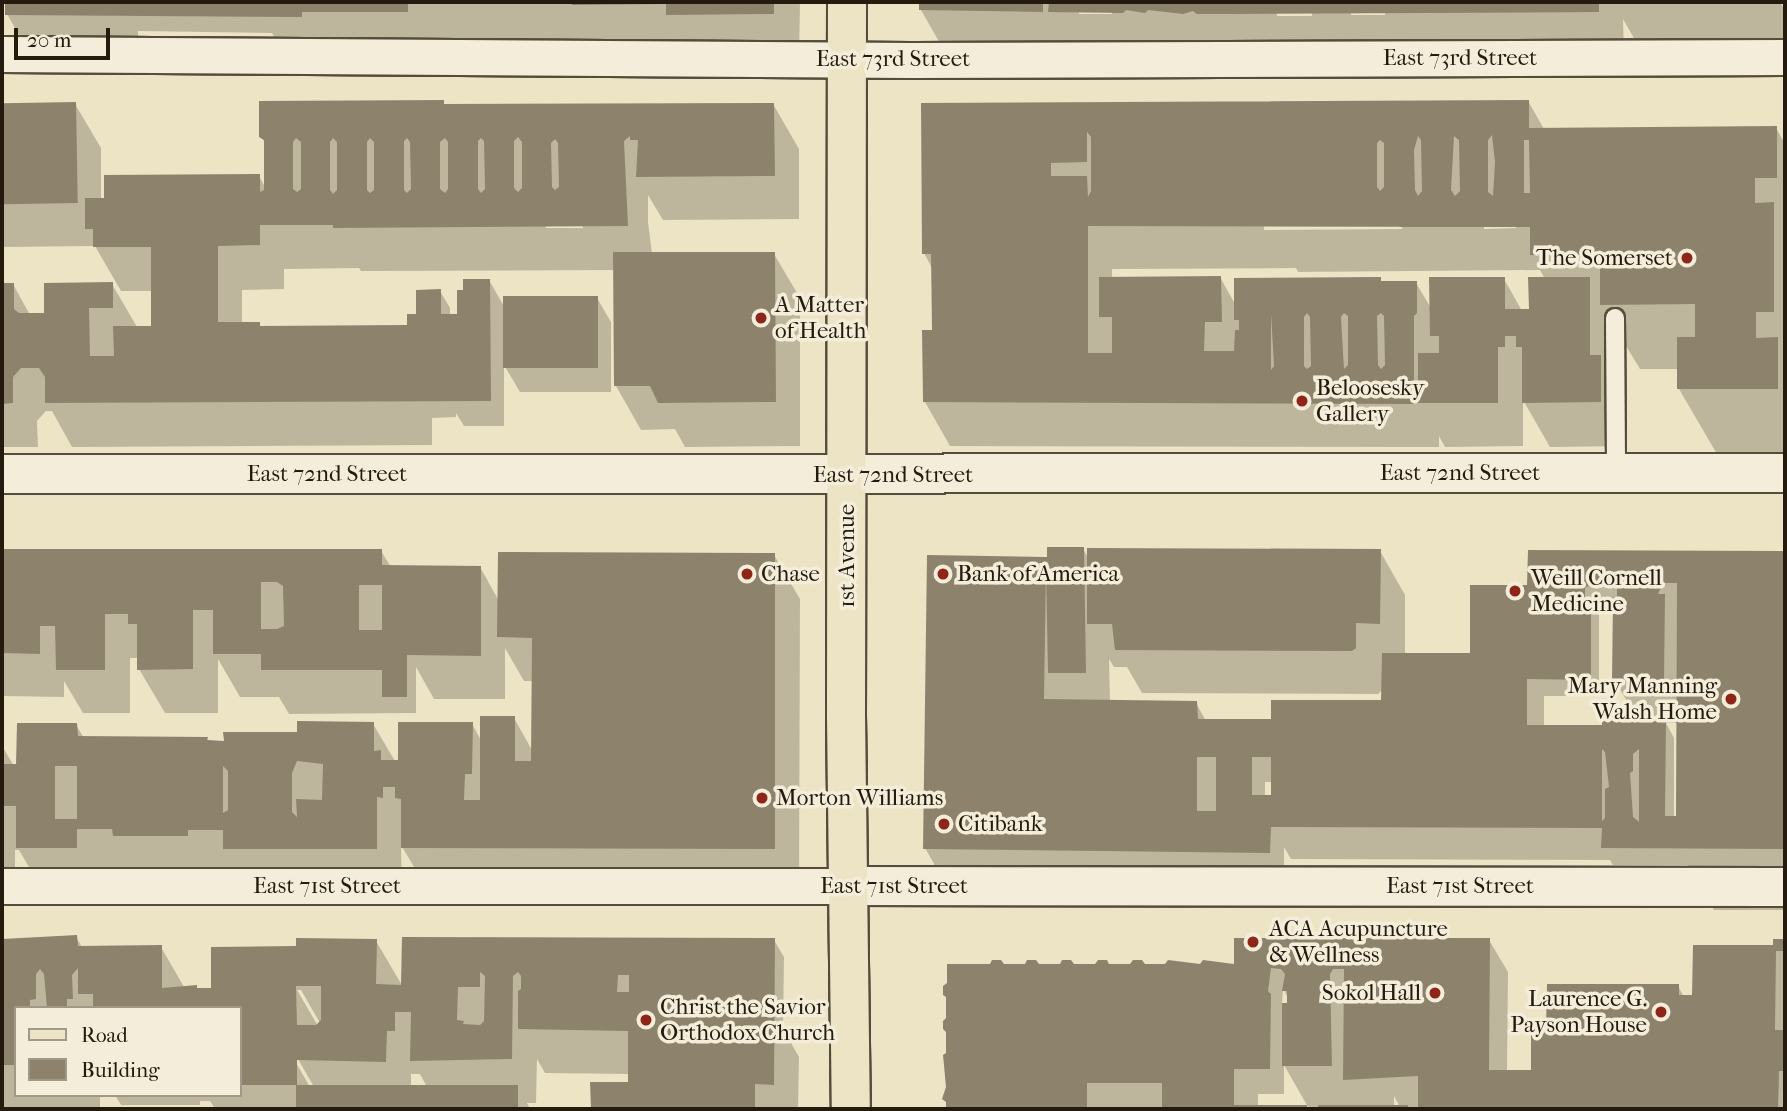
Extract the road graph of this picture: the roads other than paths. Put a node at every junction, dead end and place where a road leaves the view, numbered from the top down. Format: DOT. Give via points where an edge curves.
graph roads {
  1 [pos="847,2"];
  2 [pos="2,54"];
  3 [pos="1785,57"];
  4 [pos="847,59"];
  5 [pos="1615,318"];
  6 [pos="1616,472"];
  7 [pos="1785,473"];
  8 [pos="2,474"];
  9 [pos="846,475"];
  10 [pos="2,886"];
  11 [pos="849,886"];
  12 [pos="1785,887"];
  13 [pos="851,1109"];
  1 -- 4 [label="main road, 1st Avenue"];
  2 -- 4 [label="street, East 73rd Street"];
  3 -- 4 [label="street, East 73rd Street"];
  4 -- 9 [label="main road, 1st Avenue"];
  5 -- 6 [label="lane"];
  6 -- 7 [label="main road, East 72nd Street"];
  6 -- 9 [label="main road, East 72nd Street"];
  8 -- 9 [label="main road, East 72nd Street"];
  9 -- 11 [label="main road, 1st Avenue"];
  10 -- 11 [label="street, East 71st Street"];
  11 -- 12 [label="main road, East 71st Street"];
  11 -- 13 [label="main road, 1st Avenue"];
}
